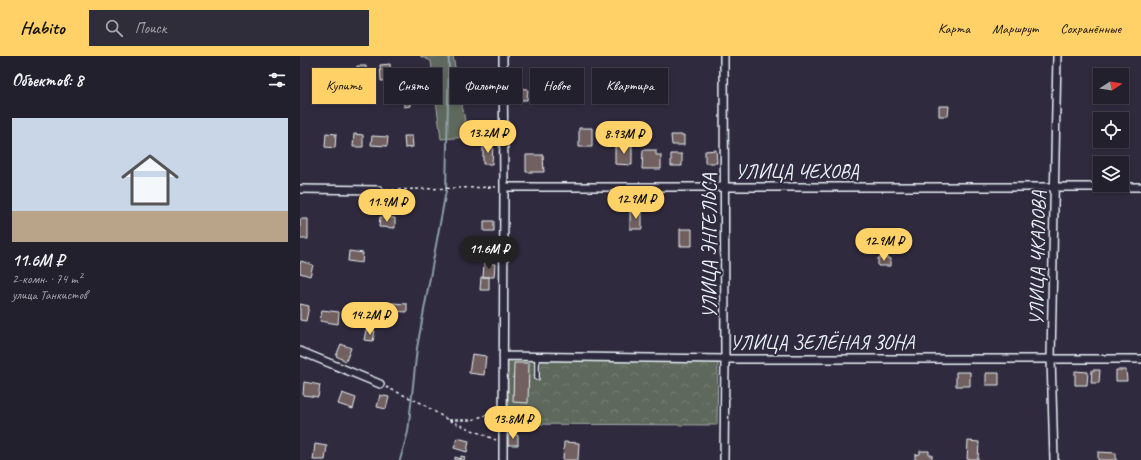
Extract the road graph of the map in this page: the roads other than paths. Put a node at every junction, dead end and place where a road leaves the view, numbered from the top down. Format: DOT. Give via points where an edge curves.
graph roads {
  1 [pos="503,56"];
  2 [pos="724,56"];
  3 [pos="1057,56"];
  4 [pos="725,186"];
  5 [pos="504,187"];
  6 [pos="1054,187"];
  7 [pos="1141,187"];
  8 [pos="300,189"];
  9 [pos="379,190"];
  10 [pos="300,351"];
  11 [pos="503,356"];
  12 [pos="537,356"];
  13 [pos="1051,358"];
  14 [pos="725,359"];
  15 [pos="1141,359"];
  16 [pos="537,378"];
  17 [pos="380,384"];
  18 [pos="503,460"];
  19 [pos="724,460"];
  20 [pos="1054,460"];
  1 -- 5 [label="street"];
  2 -- 4 [label="street, УЛИЦА ЭНГЕЛЬСА"];
  3 -- 6 [label="street, УЛИЦА ЧКАЛОВА"];
  4 -- 5 [label="street, УЛИЦА ЧЕХОВА"];
  4 -- 6 [label="street, УЛИЦА ЧЕХОВА"];
  4 -- 14 [label="street, УЛИЦА ЭНГЕЛЬСА"];
  5 -- 11 [label="street"];
  6 -- 7 [label="street, УЛИЦА ЧЕХОВА"];
  6 -- 13 [label="street, УЛИЦА ЧКАЛОВА"];
  8 -- 9 [label="street"];
  10 -- 17 [label="street"];
  11 -- 12 [label="street, УЛИЦА ЗЕЛЁНАЯ ЗОНА"];
  11 -- 18 [label="street"];
  12 -- 14 [label="street, УЛИЦА ЗЕЛЁНАЯ ЗОНА"];
  12 -- 16 [label="lane"];
  13 -- 14 [label="street, УЛИЦА ЗЕЛЁНАЯ ЗОНА"];
  13 -- 15 [label="street, УЛИЦА ЗЕЛЁНАЯ ЗОНА"];
  13 -- 20 [label="street, УЛИЦА ЧКАЛОВА"];
  14 -- 19 [label="street, УЛИЦА ЭНГЕЛЬСА"];
}
